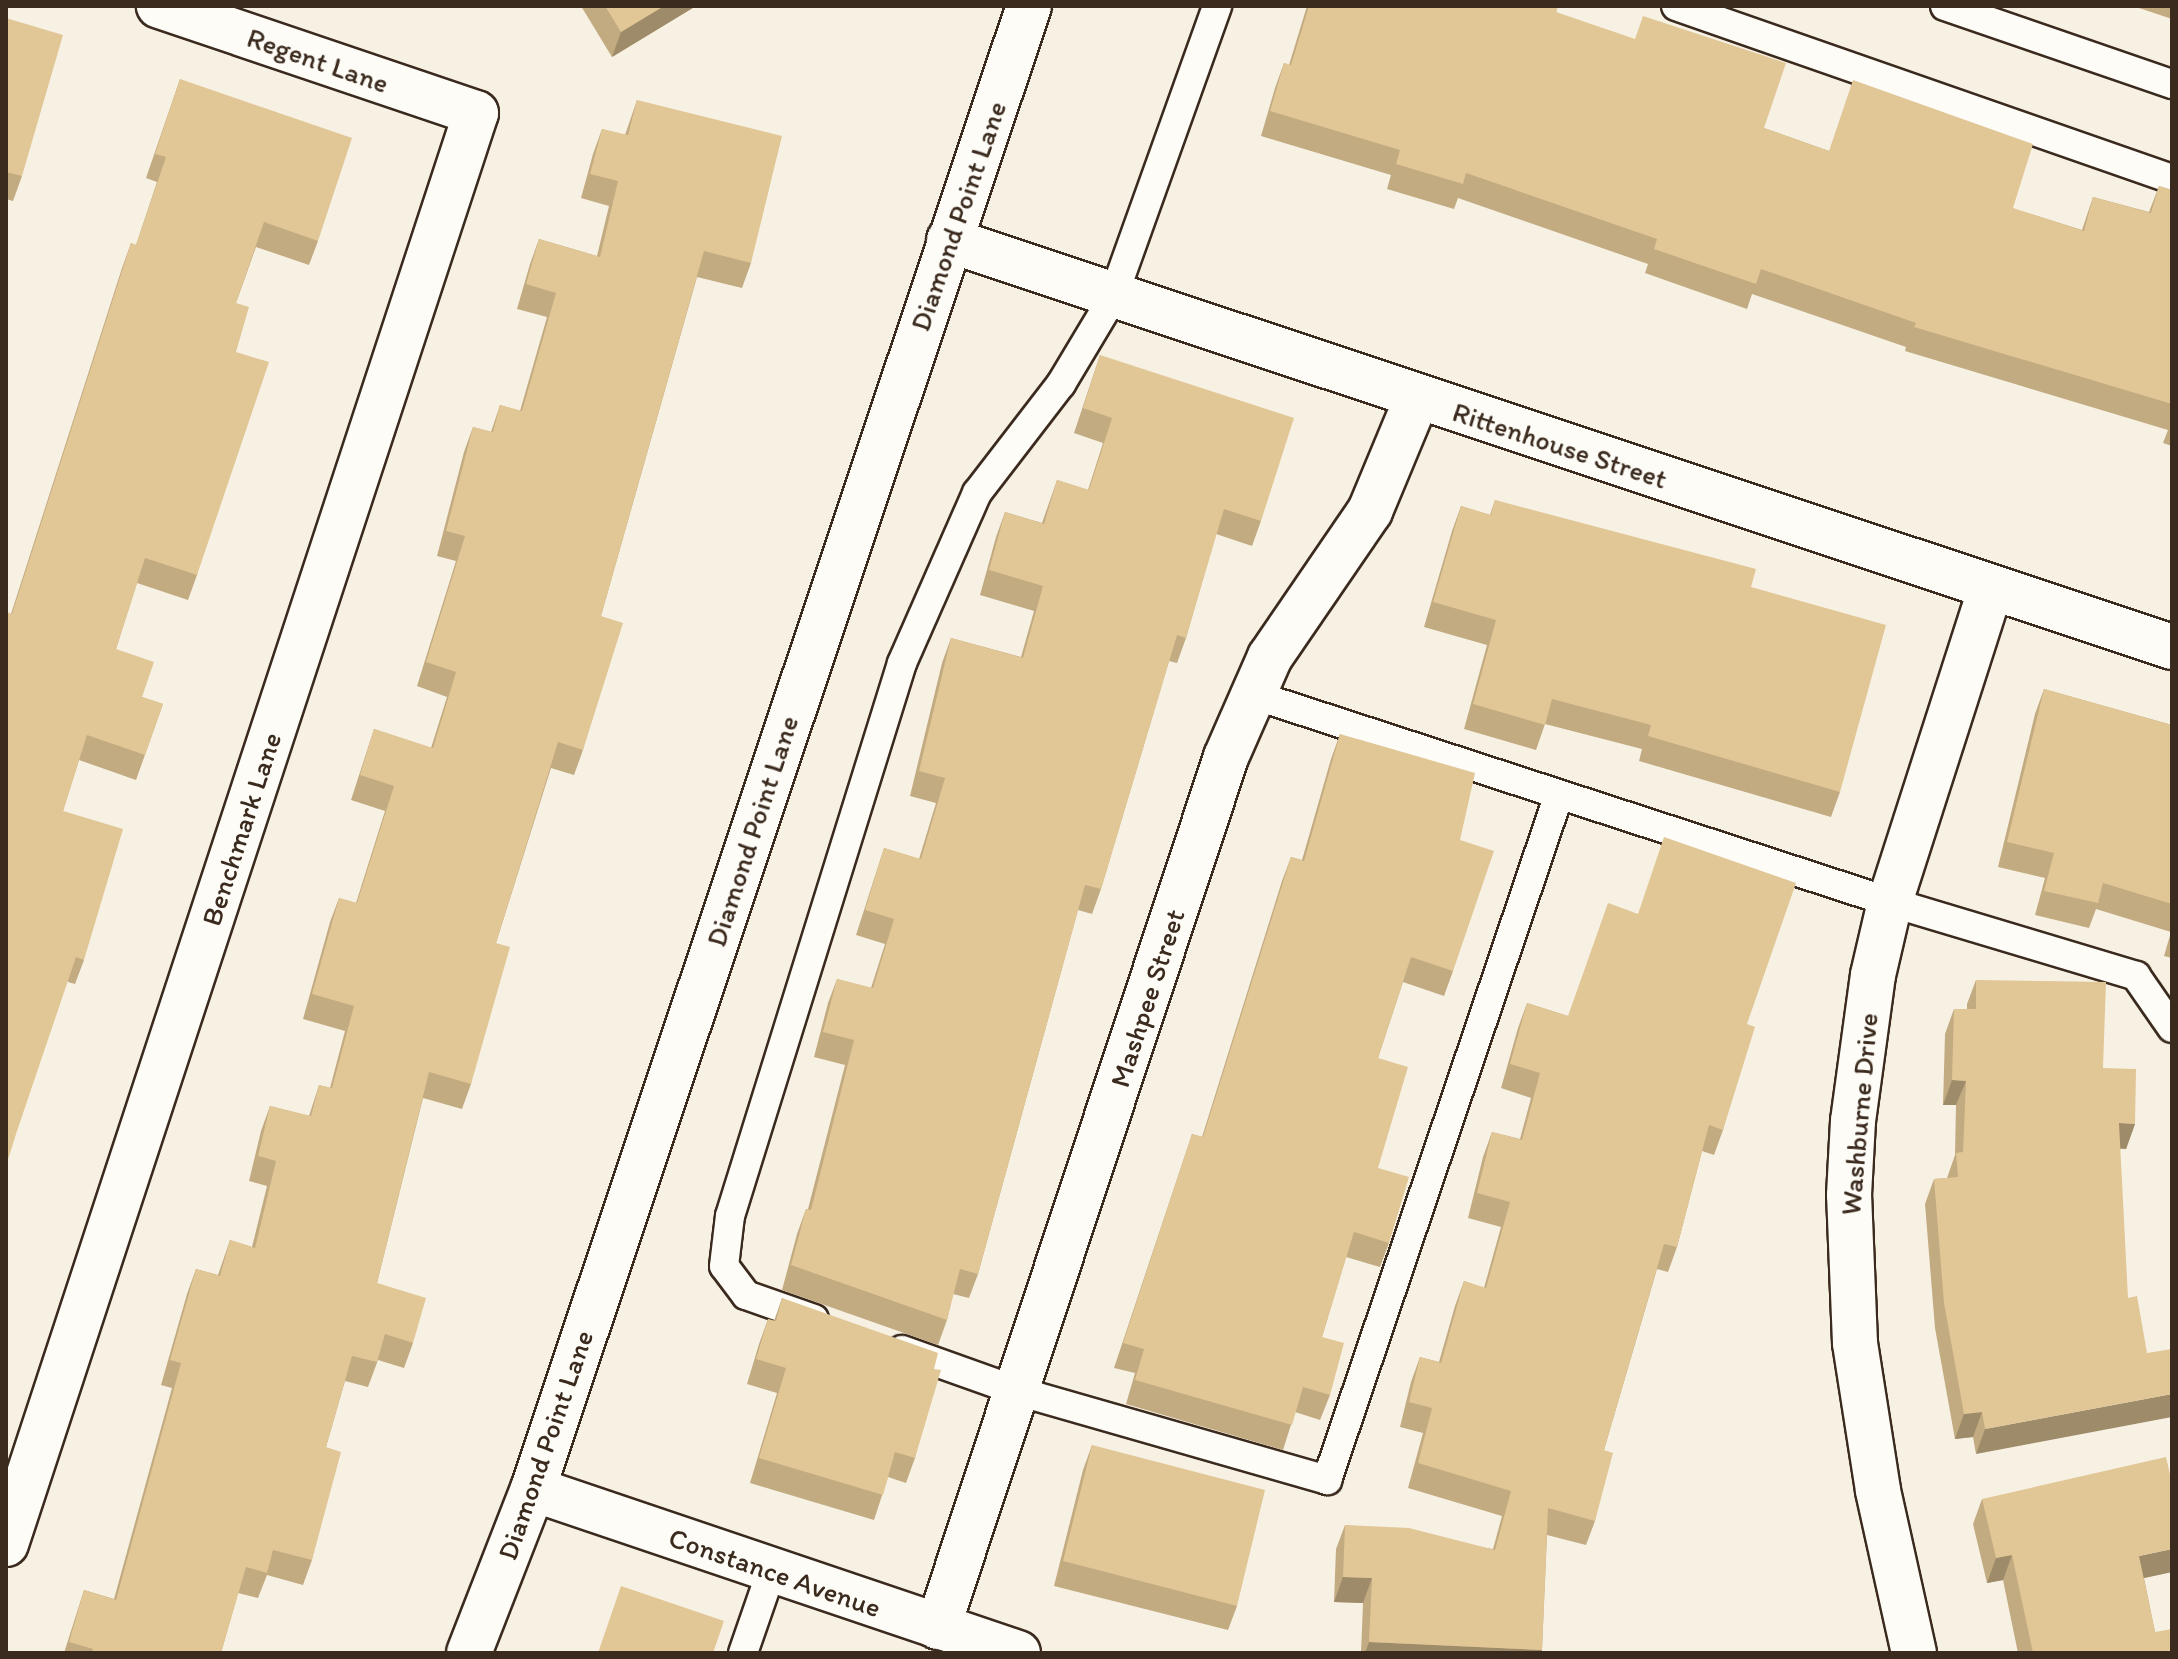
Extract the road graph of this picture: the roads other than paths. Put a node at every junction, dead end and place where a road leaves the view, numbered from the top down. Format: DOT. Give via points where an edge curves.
graph roads {
  1 [pos="159,6"];
  2 [pos="1029,6"];
  3 [pos="1217,6"];
  4 [pos="1676,6"];
  5 [pos="1945,6"];
  6 [pos="2172,84"];
  7 [pos="476,113"];
  8 [pos="2172,179"];
  9 [pos="949,240"];
  10 [pos="1113,297"];
  11 [pos="1417,398"];
  12 [pos="1991,588"];
  13 [pos="2172,647"];
  14 [pos="1251,694"];
  15 [pos="1559,794"];
  16 [pos="1890,902"];
  17 [pos="2172,1028"];
  18 [pos="836,1327"];
  19 [pos="881,1343"];
  20 [pos="1017,1391"];
  21 [pos="533,1489"];
  22 [pos="6,1544"];
  23 [pos="771,1572"];
  24 [pos="938,1627"];
  25 [pos="469,1653"];
  26 [pos="743,1653"];
  27 [pos="1018,1653"];
  28 [pos="1914,1653"];
  1 -- 7 [label="street, Regent Lane"];
  2 -- 9 [label="street, Diamond Point Lane"];
  3 -- 10 [label="lane"];
  4 -- 8 [label="lane"];
  5 -- 6 [label="lane"];
  7 -- 22 [label="street, Benchmark Lane"];
  9 -- 10 [label="street, Rittenhouse Street"];
  9 -- 21 [label="street, Diamond Point Lane"];
  10 -- 11 [label="street, Rittenhouse Street"];
  10 -- 18 [label="lane" via="1061,384 977,493 902,663 730,1216 724,1266 746,1295"];
  11 -- 12 [label="street, Rittenhouse Street"];
  11 -- 14 [label="street, Mashpee Street" via="1370,511"];
  12 -- 13 [label="street, Rittenhouse Street"];
  12 -- 16 [label="street, Washburne Drive"];
  14 -- 15 [label="lane"];
  14 -- 20 [label="street, Mashpee Street"];
  15 -- 16 [label="lane"];
  15 -- 20 [label="lane" via="1327,1480"];
  16 -- 17 [label="lane" via="2136,976"];
  16 -- 28 [label="street, Washburne Drive" via="1861,1047 1849,1195 1850,1270 1864,1417"];
  19 -- 20 [label="lane"];
  20 -- 24 [label="street, Mashpee Street"];
  21 -- 23 [label="street, Constance Avenue"];
  21 -- 25 [label="street, Diamond Point Lane"];
  23 -- 24 [label="street, Constance Avenue"];
  23 -- 26 [label="lane"];
  24 -- 27 [label="street, Constance Avenue"];
}
